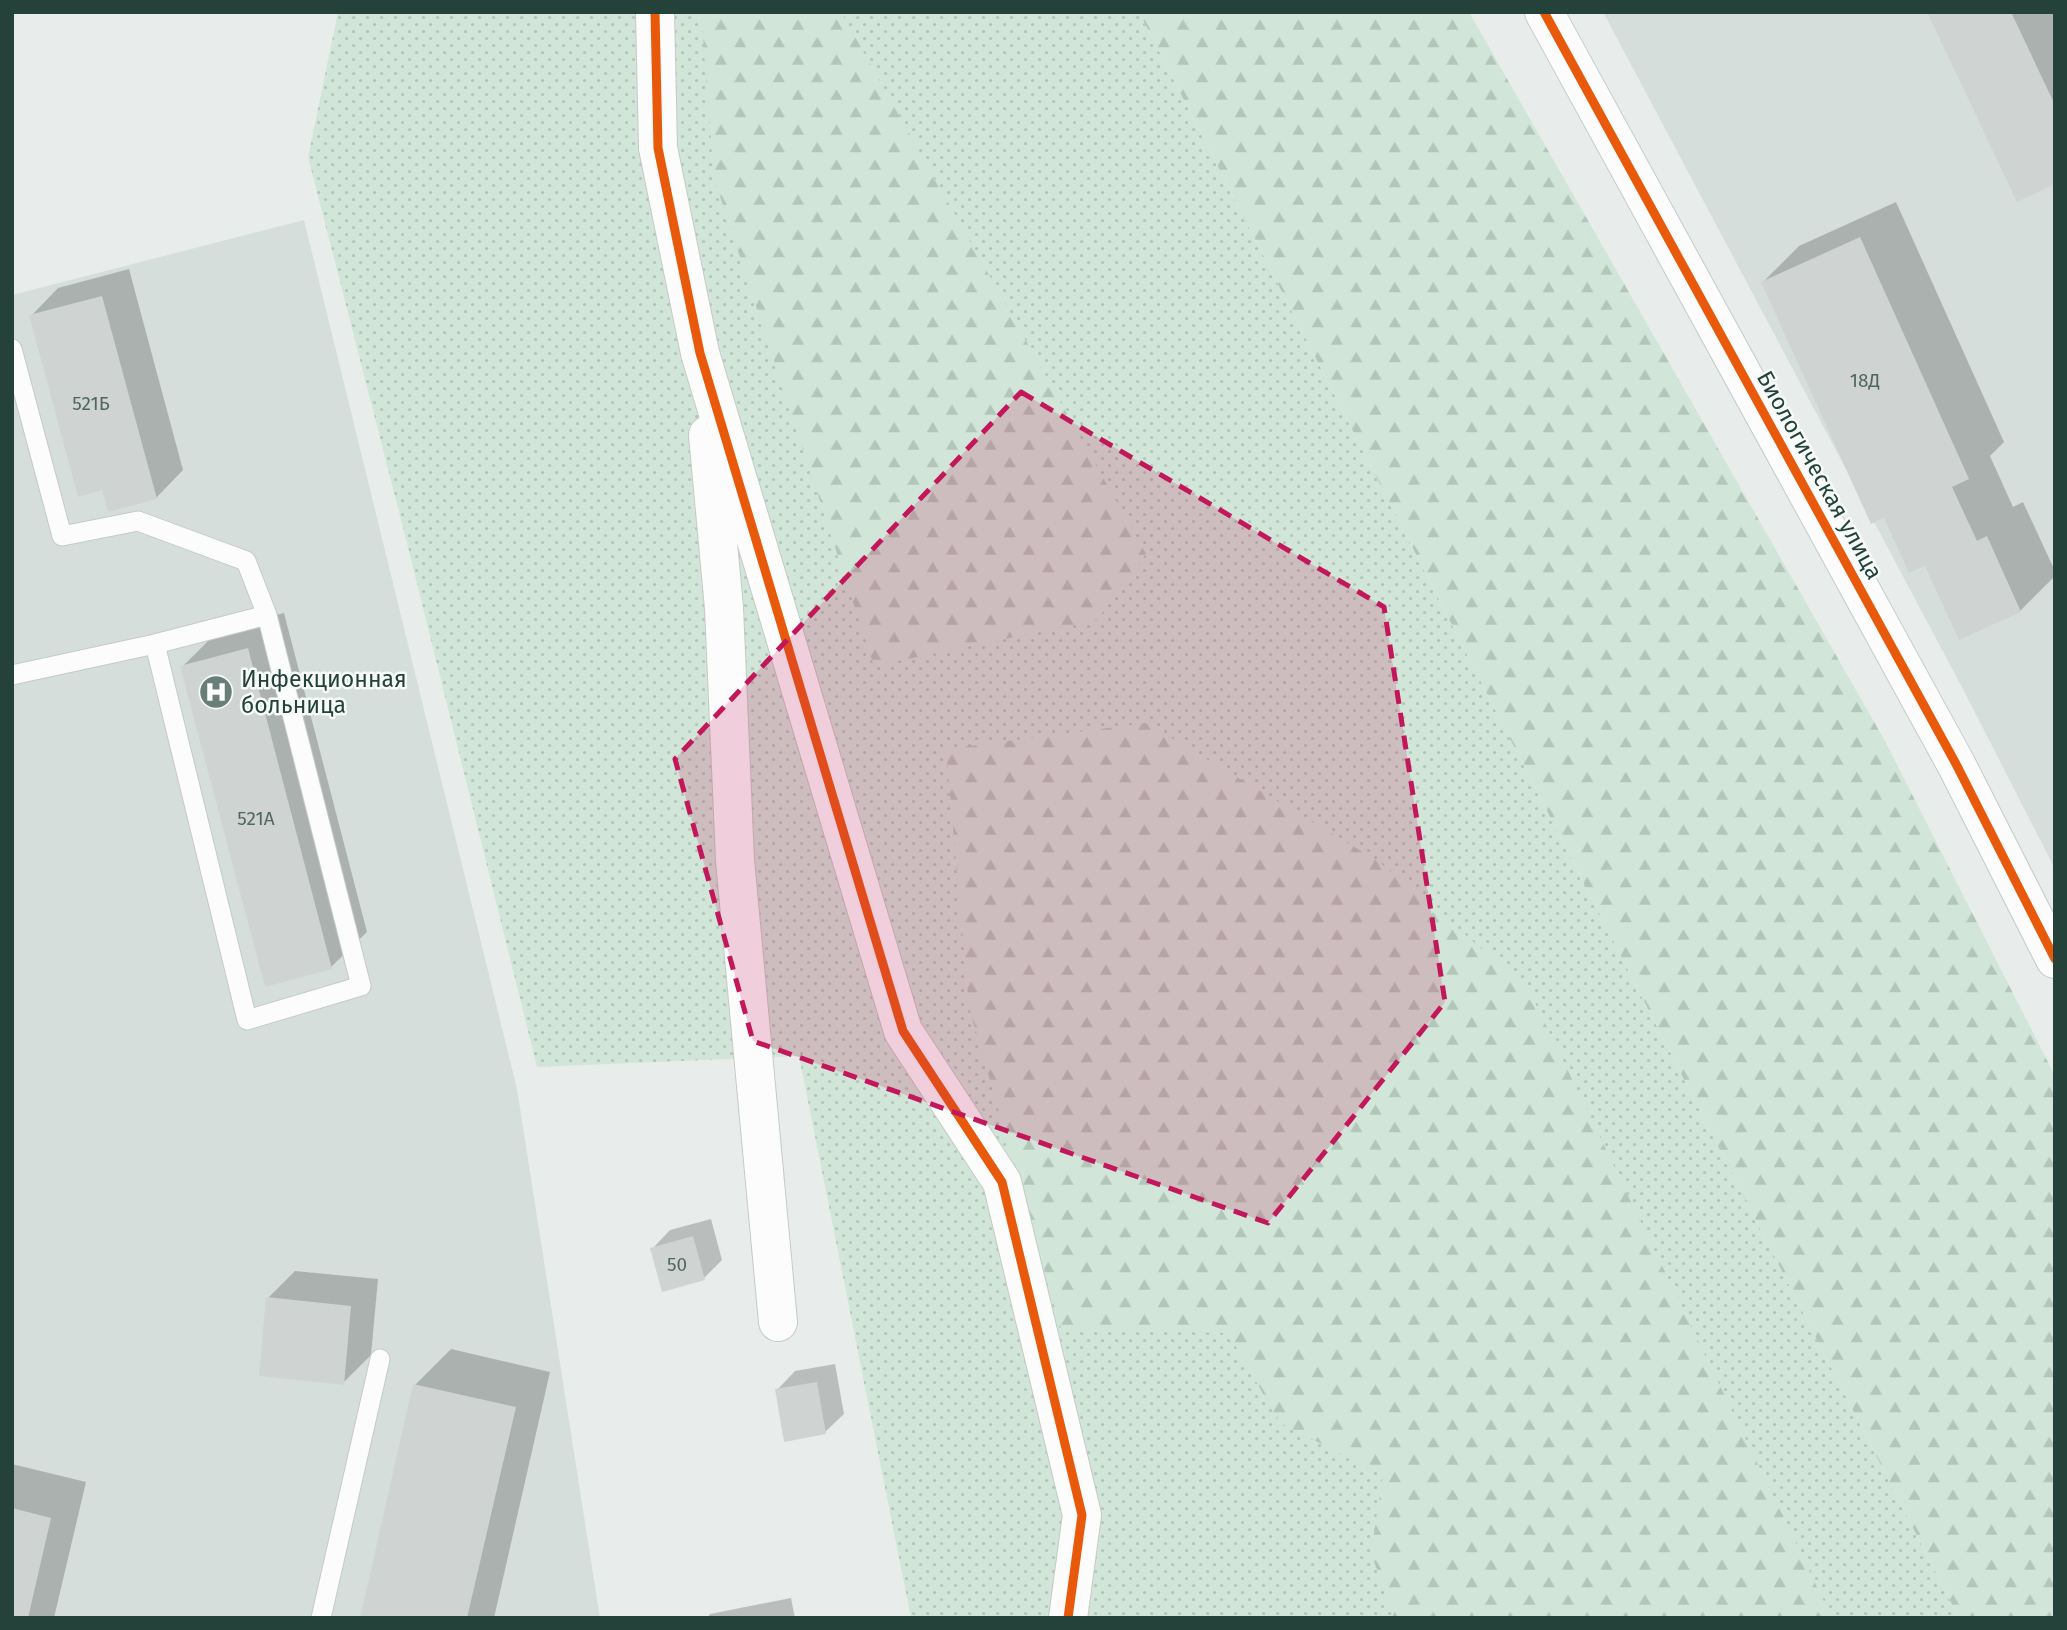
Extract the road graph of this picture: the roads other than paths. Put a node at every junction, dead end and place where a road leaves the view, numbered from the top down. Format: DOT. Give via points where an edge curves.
graph roads {
  1 [pos="655,12"];
  2 [pos="1545,12"];
  3 [pos="12,349"];
  4 [pos="700,353"];
  5 [pos="267,615"];
  6 [pos="155,644"];
  7 [pos="12,675"];
  8 [pos="2055,959"];
  9 [pos="778,1322"];
  10 [pos="380,1359"];
  11 [pos="321,1618"];
  12 [pos="1068,1618"];
  1 -- 4 [label="street" via="658,148"];
  2 -- 8 [label="street, Биологическая улица" via="1956,764"];
  3 -- 5 [label="lane" via="62,536 138,521 246,561"];
  4 -- 9 [label="street" via="724,608 735,860"];
  4 -- 12 [label="street" via="903,1031 1002,1182 1082,1515"];
  5 -- 6 [label="lane"];
  5 -- 6 [label="lane" via="362,986 247,1020"];
  6 -- 7 [label="lane"];
  10 -- 11 [label="lane"];
}
